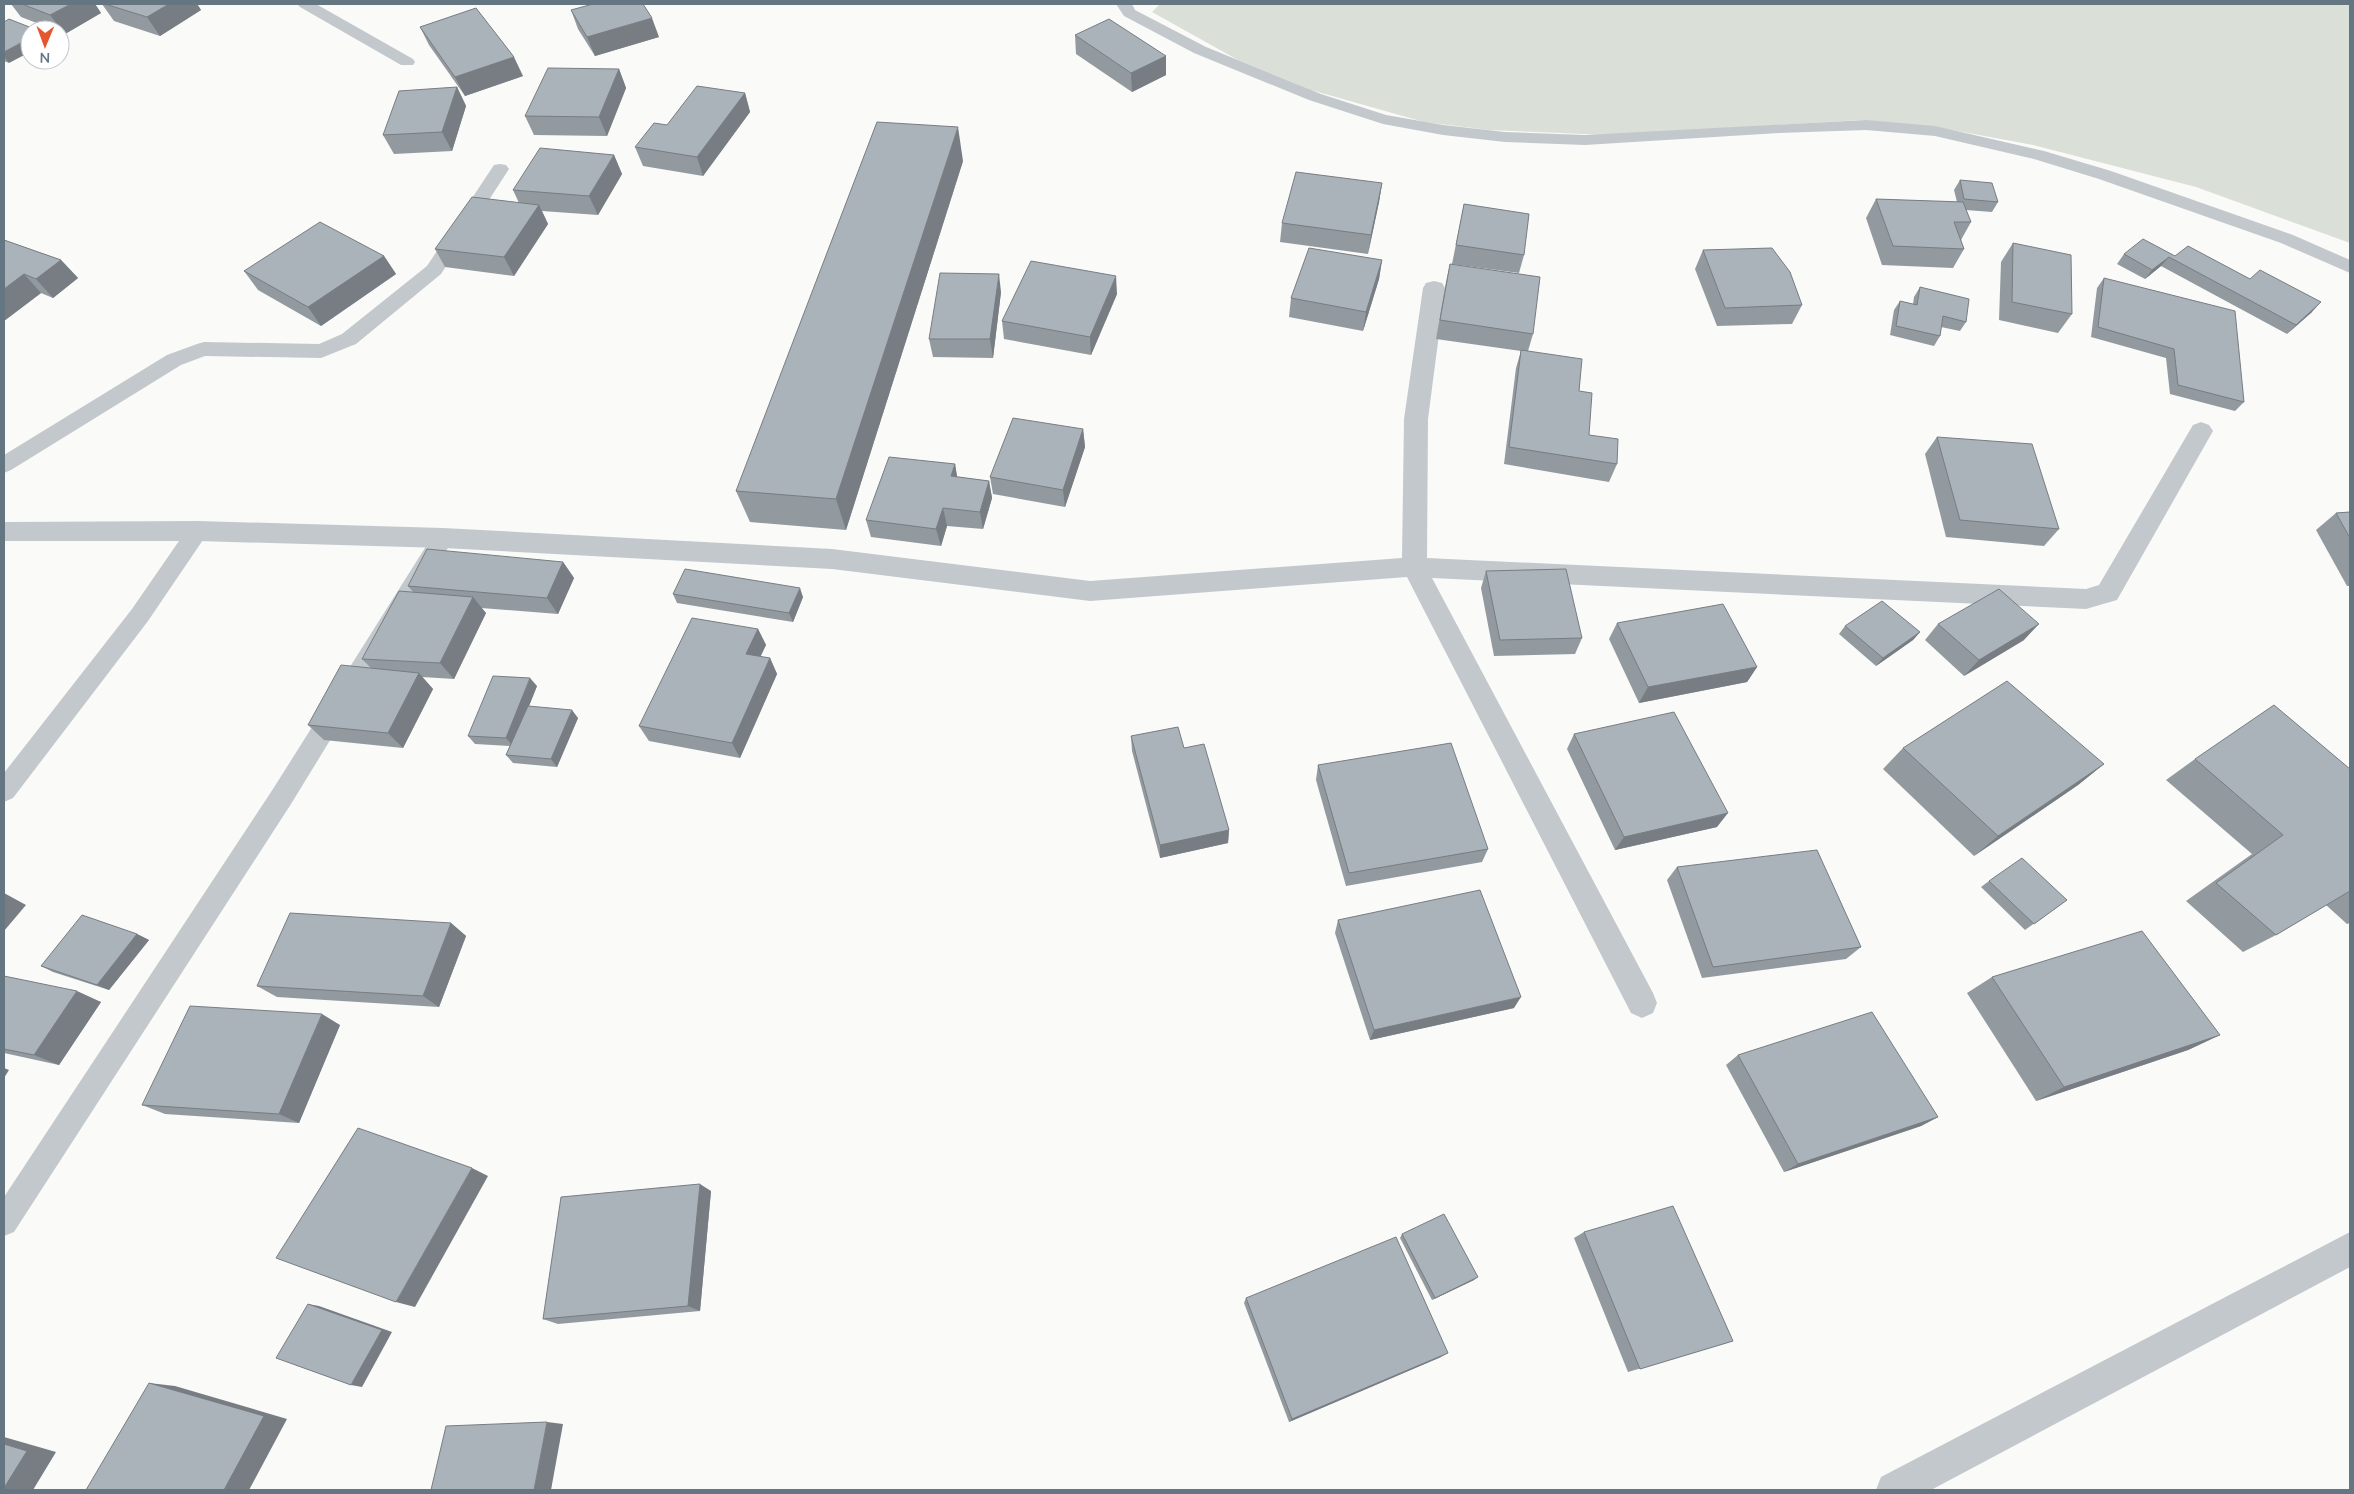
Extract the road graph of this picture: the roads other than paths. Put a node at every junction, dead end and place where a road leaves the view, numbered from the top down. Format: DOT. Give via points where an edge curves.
graph roads {
  1 [pos="305,4"];
  2 [pos="1124,4"];
  3 [pos="407,62"];
  4 [pos="500,168"];
  5 [pos="2350,266"];
  6 [pos="1434,288"];
  7 [pos="2201,431"];
  8 [pos="4,465"];
  9 [pos="198,531"];
  10 [pos="4,532"];
  11 [pos="443,538"];
  12 [pos="1414,568"];
  13 [pos="4,791"];
  14 [pos="1642,1003"];
  15 [pos="4,1222"];
  16 [pos="2350,1249"];
  17 [pos="1894,1490"];
  1 -- 3 [label="lane"];
  2 -- 5 [label="lane" via="1129,13 1200,50 1315,97 1383,119 1505,137 1585,140 1779,128 1866,126 1935,131 2038,154 2105,175 2287,239"];
  4 -- 8 [label="lane" via="434,270 349,339 321,351 204,349 174,360"];
  6 -- 12 [label="street" via="1416,419"];
  7 -- 12 [label="street" via="2108,593 2086,599"];
  9 -- 10 [label="street"];
  9 -- 11 [label="street"];
  9 -- 13 [label="lane" via="140,615"];
  11 -- 12 [label="street" via="832,559 1090,591"];
  11 -- 15 [label="lane" via="256,836"];
  12 -- 14 [label="street"];
  16 -- 17 [label="street"];
}
